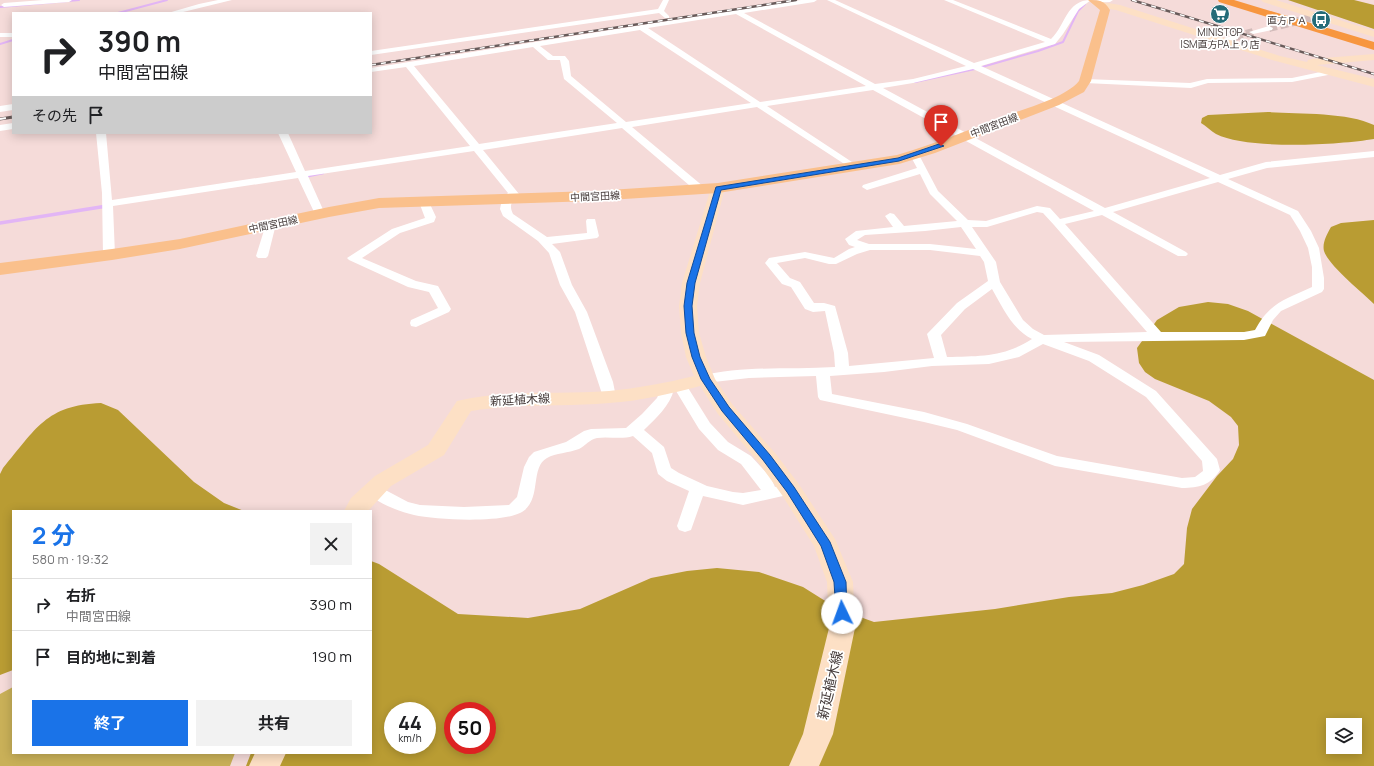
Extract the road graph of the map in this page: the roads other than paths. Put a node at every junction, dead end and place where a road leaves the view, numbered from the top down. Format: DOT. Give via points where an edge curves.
graph roads {
  1 [pos="11,0"];
  2 [pos="69,0"];
  3 [pos="229,0"];
  4 [pos="666,0"];
  5 [pos="814,0"];
  6 [pos="830,0"];
  7 [pos="947,0"];
  8 [pos="1223,0"];
  9 [pos="1236,0"];
  10 [pos="1266,0"];
  11 [pos="1098,1"];
  12 [pos="2,6"];
  13 [pos="660,11"];
  14 [pos="175,12"];
  15 [pos="738,13"];
  16 [pos="675,22"];
  17 [pos="642,28"];
  18 [pos="1270,28"];
  19 [pos="1253,32"];
  20 [pos="1322,33"];
  21 [pos="1374,34"];
  22 [pos="0,35"];
  23 [pos="12,35"];
  24 [pos="1235,37"];
  25 [pos="1220,41"];
  26 [pos="1052,42"];
  27 [pos="1374,42"];
  28 [pos="535,45"];
  29 [pos="1374,48"];
  30 [pos="372,53"];
  31 [pos="1374,57"];
  32 [pos="408,64"];
  33 [pos="1298,64"];
  34 [pos="974,66"];
  35 [pos="372,70"];
  36 [pos="1330,72"];
  37 [pos="1086,81"];
  38 [pos="1374,83"];
  39 [pos="875,87"];
  40 [pos="1054,102"];
  41 [pos="759,106"];
  42 [pos="12,107"];
  43 [pos="0,109"];
  44 [pos="625,125"];
  45 [pos="12,126"];
  46 [pos="0,128"];
  47 [pos="101,134"];
  48 [pos="283,134"];
  49 [pos="965,136"];
  50 [pos="476,147"];
  51 [pos="1374,154"];
  52 [pos="915,156"];
  53 [pos="852,166"];
  54 [pos="923,170"];
  55 [pos="302,174"];
  56 [pos="1219,178"];
  57 [pos="867,187"];
  58 [pos="718,188"];
  59 [pos="700,189"];
  60 [pos="507,199"];
  61 [pos="424,202"];
  62 [pos="107,204"];
  63 [pos="1104,212"];
  64 [pos="320,214"];
  65 [pos="890,216"];
  66 [pos="591,221"];
  67 [pos="964,223"];
  68 [pos="1058,223"];
  69 [pos="271,224"];
  70 [pos="901,230"];
  71 [pos="544,241"];
  72 [pos="870,247"];
  73 [pos="930,247"];
  74 [pos="983,253"];
  75 [pos="1182,254"];
  76 [pos="110,255"];
  77 [pos="262,256"];
  78 [pos="936,260"];
  79 [pos="0,269"];
  80 [pos="994,282"];
  81 [pos="416,323"];
  82 [pos="1157,336"];
  83 [pos="1042,340"];
  84 [pos="942,362"];
  85 [pos="842,370"];
  86 [pos="823,372"];
  87 [pos="705,379"];
  88 [pos="674,388"];
  89 [pos="609,397"];
  90 [pos="635,430"];
  91 [pos="698,488"];
  92 [pos="374,490"];
  93 [pos="781,491"];
  94 [pos="356,510"];
  95 [pos="685,526"];
  96 [pos="270,754"];
  97 [pos="264,766"];
  98 [pos="804,766"];
  1 -- 12 [label="street"];
  2 -- 12 [label="street"];
  3 -- 14 [label="street"];
  4 -- 13 [label="street"];
  5 -- 15 [label="street"];
  6 -- 34 [label="street"];
  7 -- 26 [label="street"];
  8 -- 29 [label="highway"];
  9 -- 27 [label="highway"];
  10 -- 21 [label="main road"];
  11 -- 25 [label="main road"];
  11 -- 26 [label="street" via="1079,3 1064,29"];
  11 -- 37 [label="main road" via="1105,10"];
  13 -- 16 [label="street"];
  13 -- 30 [label="street"];
  15 -- 16 [label="street"];
  15 -- 39 [label="street"];
  16 -- 17 [label="street"];
  17 -- 28 [label="street"];
  17 -- 41 [label="street"];
  18 -- 19 [label="street"];
  20 -- 29 [label="highway"];
  22 -- 23 [label="street"];
  24 -- 25 [label="street"];
  25 -- 33 [label="main road"];
  26 -- 34 [label="street"];
  28 -- 32 [label="street"];
  28 -- 44 [label="street" via="551,58 562,58 567,78"];
  31 -- 33 [label="main road"];
  32 -- 35 [label="street"];
  32 -- 50 [label="street"];
  33 -- 36 [label="main road"];
  34 -- 39 [label="street" via="930,78"];
  34 -- 40 [label="street"];
  36 -- 37 [label="street" via="1292,80 1221,80 1191,86"];
  36 -- 38 [label="main road"];
  37 -- 40 [label="main road, 中間宮田線" via="1073,93"];
  39 -- 41 [label="street"];
  39 -- 49 [label="street"];
  40 -- 49 [label="main road, 中間宮田線"];
  40 -- 56 [label="street"];
  41 -- 44 [label="street"];
  41 -- 53 [label="street"];
  42 -- 43 [label="street"];
  44 -- 50 [label="street"];
  44 -- 59 [label="street"];
  45 -- 46 [label="street"];
  47 -- 62 [label="street"];
  48 -- 55 [label="street"];
  49 -- 52 [label="main road, 中間宮田線"];
  49 -- 63 [label="street"];
  50 -- 55 [label="street"];
  50 -- 60 [label="street" via="514,194"];
  51 -- 56 [label="street" via="1266,164"];
  52 -- 53 [label="main road, 中間宮田線"];
  52 -- 54 [label="street"];
  53 -- 58 [label="main road, 中間宮田線"];
  54 -- 57 [label="street" via="904,173 881,184"];
  54 -- 67 [label="street" via="939,198"];
  55 -- 62 [label="street"];
  55 -- 64 [label="street"];
  56 -- 63 [label="street"];
  56 -- 82 [label="street" via="1294,213 1306,230 1317,259 1318,289 1277,308 1267,319 1260,333 1244,336"];
  58 -- 59 [label="main road, 中間宮田線"];
  58 -- 87 [label="main road, 新延植木線" via="691,283 688,306 690,333"];
  59 -- 60 [label="main road, 中間宮田線"];
  60 -- 61 [label="main road, 中間宮田線"];
  60 -- 71 [label="street" via="505,210 508,216"];
  61 -- 64 [label="main road, 中間宮田線" via="379,203"];
  61 -- 81 [label="street" via="430,220 396,231 353,258 412,284 434,289 445,309"];
  62 -- 76 [label="street"];
  63 -- 68 [label="street"];
  63 -- 75 [label="street"];
  64 -- 69 [label="main road, 中間宮田線"];
  65 -- 70 [label="street"];
  66 -- 71 [label="street" via="593,236"];
  67 -- 68 [label="street" via="987,224 1037,209 1046,210"];
  67 -- 70 [label="street"];
  67 -- 74 [label="street"];
  68 -- 82 [label="street"];
  69 -- 76 [label="main road, 中間宮田線" via="180,244"];
  69 -- 77 [label="street"];
  70 -- 72 [label="street" via="865,232 851,239 853,243"];
  71 -- 89 [label="street" via="554,252 566,285 581,312"];
  72 -- 73 [label="street"];
  72 -- 85 [label="street" via="853,251 836,261 806,255 773,260 771,264 786,281 796,285 809,306 831,309"];
  73 -- 74 [label="street"];
  73 -- 78 [label="street"];
  74 -- 80 [label="street" via="990,262"];
  76 -- 79 [label="main road, 中間宮田線"];
  80 -- 83 [label="street" via="1018,322"];
  80 -- 84 [label="street" via="961,306 934,334"];
  82 -- 83 [label="street"];
  83 -- 84 [label="street" via="1028,349 1000,359"];
  83 -- 86 [label="street" via="1094,358 1151,394 1209,459 1212,470 1205,480 1182,483 1055,461 962,426 825,397"];
  84 -- 85 [label="street"];
  85 -- 86 [label="street"];
  86 -- 87 [label="street" via="744,374"];
  87 -- 88 [label="main road, 新延植木線"];
  87 -- 93 [label="main road, 新延植木線" via="725,409 767,458"];
  88 -- 89 [label="main road, 新延植木線"];
  88 -- 90 [label="street"];
  88 -- 93 [label="street" via="723,446 746,460 765,482"];
  89 -- 92 [label="main road, 新延植木線" via="497,400 464,406 436,450 383,481"];
  90 -- 91 [label="street" via="659,451 664,470"];
  90 -- 92 [label="street" via="628,433 589,434 575,445 539,456 534,460 528,491 523,501 515,509 504,512 434,512 411,509"];
  91 -- 93 [label="street" via="743,499"];
  91 -- 95 [label="street"];
  92 -- 94 [label="main road, 新延植木線" via="359,504"];
  93 -- 98 [label="main road, 新延植木線" via="826,545 840,582 842,628 818,734"];
  96 -- 97 [label="main road"];
}
